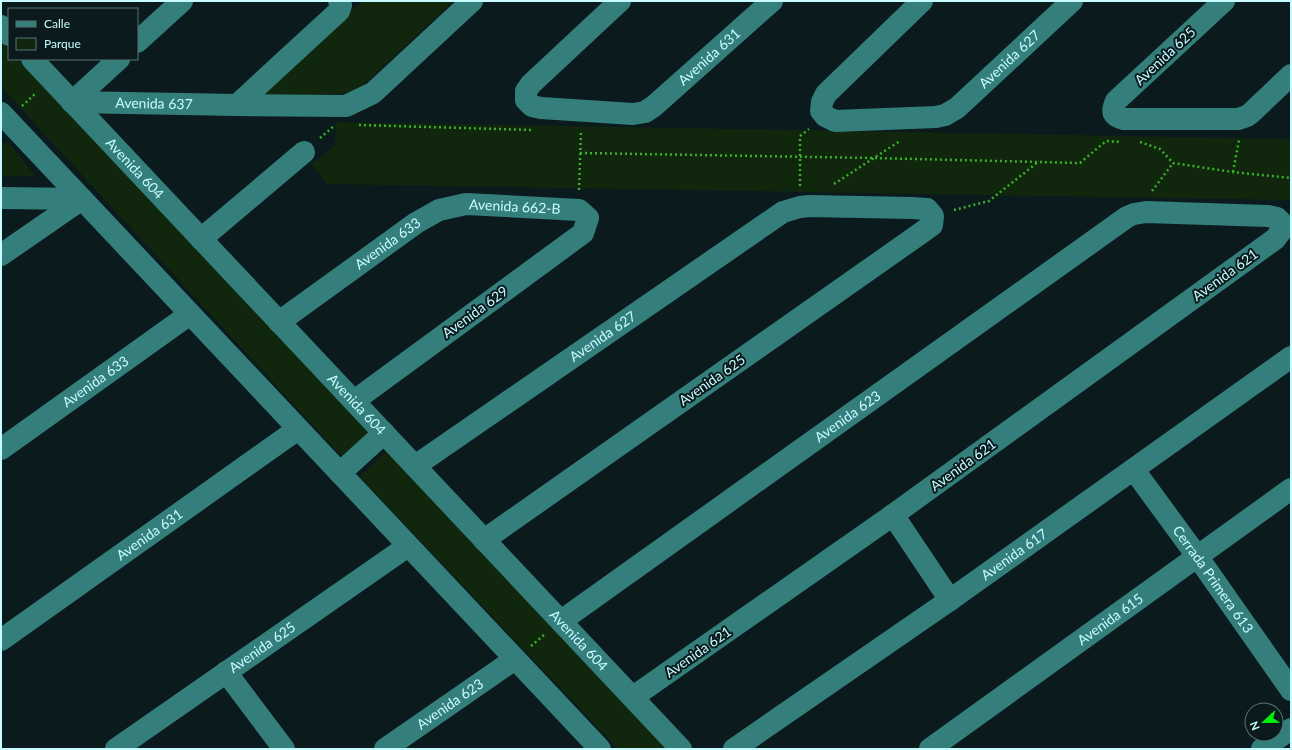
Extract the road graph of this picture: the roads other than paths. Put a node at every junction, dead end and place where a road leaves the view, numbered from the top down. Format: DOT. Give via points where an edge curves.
graph roads {
  1 [pos="182,1"];
  2 [pos="340,1"];
  3 [pos="472,1"];
  4 [pos="620,1"];
  5 [pos="772,1"];
  6 [pos="1072,1"];
  7 [pos="1224,1"];
  8 [pos="914,4"];
  9 [pos="1,26"];
  10 [pos="8,34"];
  11 [pos="138,41"];
  12 [pos="33,60"];
  13 [pos="118,60"];
  14 [pos="1291,75"];
  15 [pos="72,102"];
  16 [pos="237,105"];
  17 [pos="6,122"];
  18 [pos="304,152"];
  19 [pos="1,198"];
  20 [pos="82,200"];
  21 [pos="439,210"];
  22 [pos="583,214"];
  23 [pos="933,216"];
  24 [pos="1282,223"];
  25 [pos="201,239"];
  26 [pos="1,256"];
  27 [pos="190,314"];
  28 [pos="279,322"];
  29 [pos="1291,357"];
  30 [pos="354,401"];
  31 [pos="298,428"];
  32 [pos="384,433"];
  33 [pos="1,449"];
  34 [pos="415,466"];
  35 [pos="1134,470"];
  36 [pos="340,473"];
  37 [pos="1291,489"];
  38 [pos="893,515"];
  39 [pos="484,540"];
  40 [pos="408,546"];
  41 [pos="1197,556"];
  42 [pos="950,600"];
  43 [pos="562,621"];
  44 [pos="1,640"];
  45 [pos="515,659"];
  46 [pos="226,672"];
  47 [pos="1291,690"];
  48 [pos="633,697"];
  49 [pos="1291,729"];
  50 [pos="116,749"];
  51 [pos="284,749"];
  52 [pos="385,749"];
  53 [pos="600,749"];
  54 [pos="681,749"];
  55 [pos="734,749"];
  56 [pos="930,749"];
  57 [pos="1262,749"];
  1 -- 11 [label="street"];
  2 -- 16 [label="street" via="339,11"];
  3 -- 16 [label="street, Avenida 637" via="373,93 346,106"];
  4 -- 5 [label="street, Avenida 631" via="531,84 526,92 526,100 532,106 633,114 645,112"];
  6 -- 8 [label="street, Avenida 627" via="957,108 946,115 835,121 823,114 822,102 826,94"];
  7 -- 14 [label="street, Avenida 625" via="1116,101 1112,108 1113,113 1124,119 1243,118"];
  9 -- 10 [label="street"];
  12 -- 15 [label="street, Avenida 604"];
  13 -- 15 [label="street"];
  15 -- 16 [label="street, Avenida 637"];
  15 -- 25 [label="street, Avenida 604"];
  17 -- 20 [label="street"];
  18 -- 25 [label="street"];
  19 -- 20 [label="street"];
  20 -- 26 [label="street"];
  20 -- 27 [label="street"];
  21 -- 22 [label="street, Avenida 662-B" via="466,204"];
  21 -- 28 [label="street, Avenida 633" via="416,223"];
  22 -- 30 [label="street, Avenida 629" via="583,233"];
  23 -- 34 [label="street, Avenida 627" via="927,209 912,208 795,208 783,212"];
  23 -- 39 [label="street, Avenida 625" via="932,225 921,233"];
  24 -- 38 [label="street, Avenida 621" via="1282,230 1275,239"];
  24 -- 43 [label="street, Avenida 623" via="1277,218 1268,216 1146,212 1134,214"];
  25 -- 28 [label="street, Avenida 604"];
  27 -- 31 [label="street"];
  27 -- 33 [label="street, Avenida 633"];
  28 -- 30 [label="street, Avenida 604"];
  29 -- 35 [label="street, Avenida 617"];
  30 -- 32 [label="street, Avenida 604"];
  31 -- 36 [label="street"];
  31 -- 44 [label="street, Avenida 631"];
  32 -- 34 [label="street, Avenida 604"];
  32 -- 36 [label="street"];
  34 -- 39 [label="street, Avenida 604"];
  35 -- 41 [label="street, Cerrada Primera 613"];
  35 -- 42 [label="street, Avenida 617"];
  36 -- 40 [label="street"];
  37 -- 41 [label="street, Avenida 615"];
  38 -- 42 [label="street"];
  38 -- 48 [label="street, Avenida 621"];
  39 -- 43 [label="street, Avenida 604"];
  40 -- 45 [label="street"];
  40 -- 46 [label="street, Avenida 625"];
  41 -- 47 [label="street, Cerrada Primera 613"];
  41 -- 56 [label="street, Avenida 615"];
  42 -- 55 [label="street, Avenida 617"];
  43 -- 48 [label="street, Avenida 604"];
  45 -- 52 [label="street, Avenida 623"];
  45 -- 53 [label="street"];
  46 -- 50 [label="street, Avenida 625"];
  46 -- 51 [label="street"];
  48 -- 54 [label="street, Avenida 604"];
  49 -- 57 [label="street"];
}
